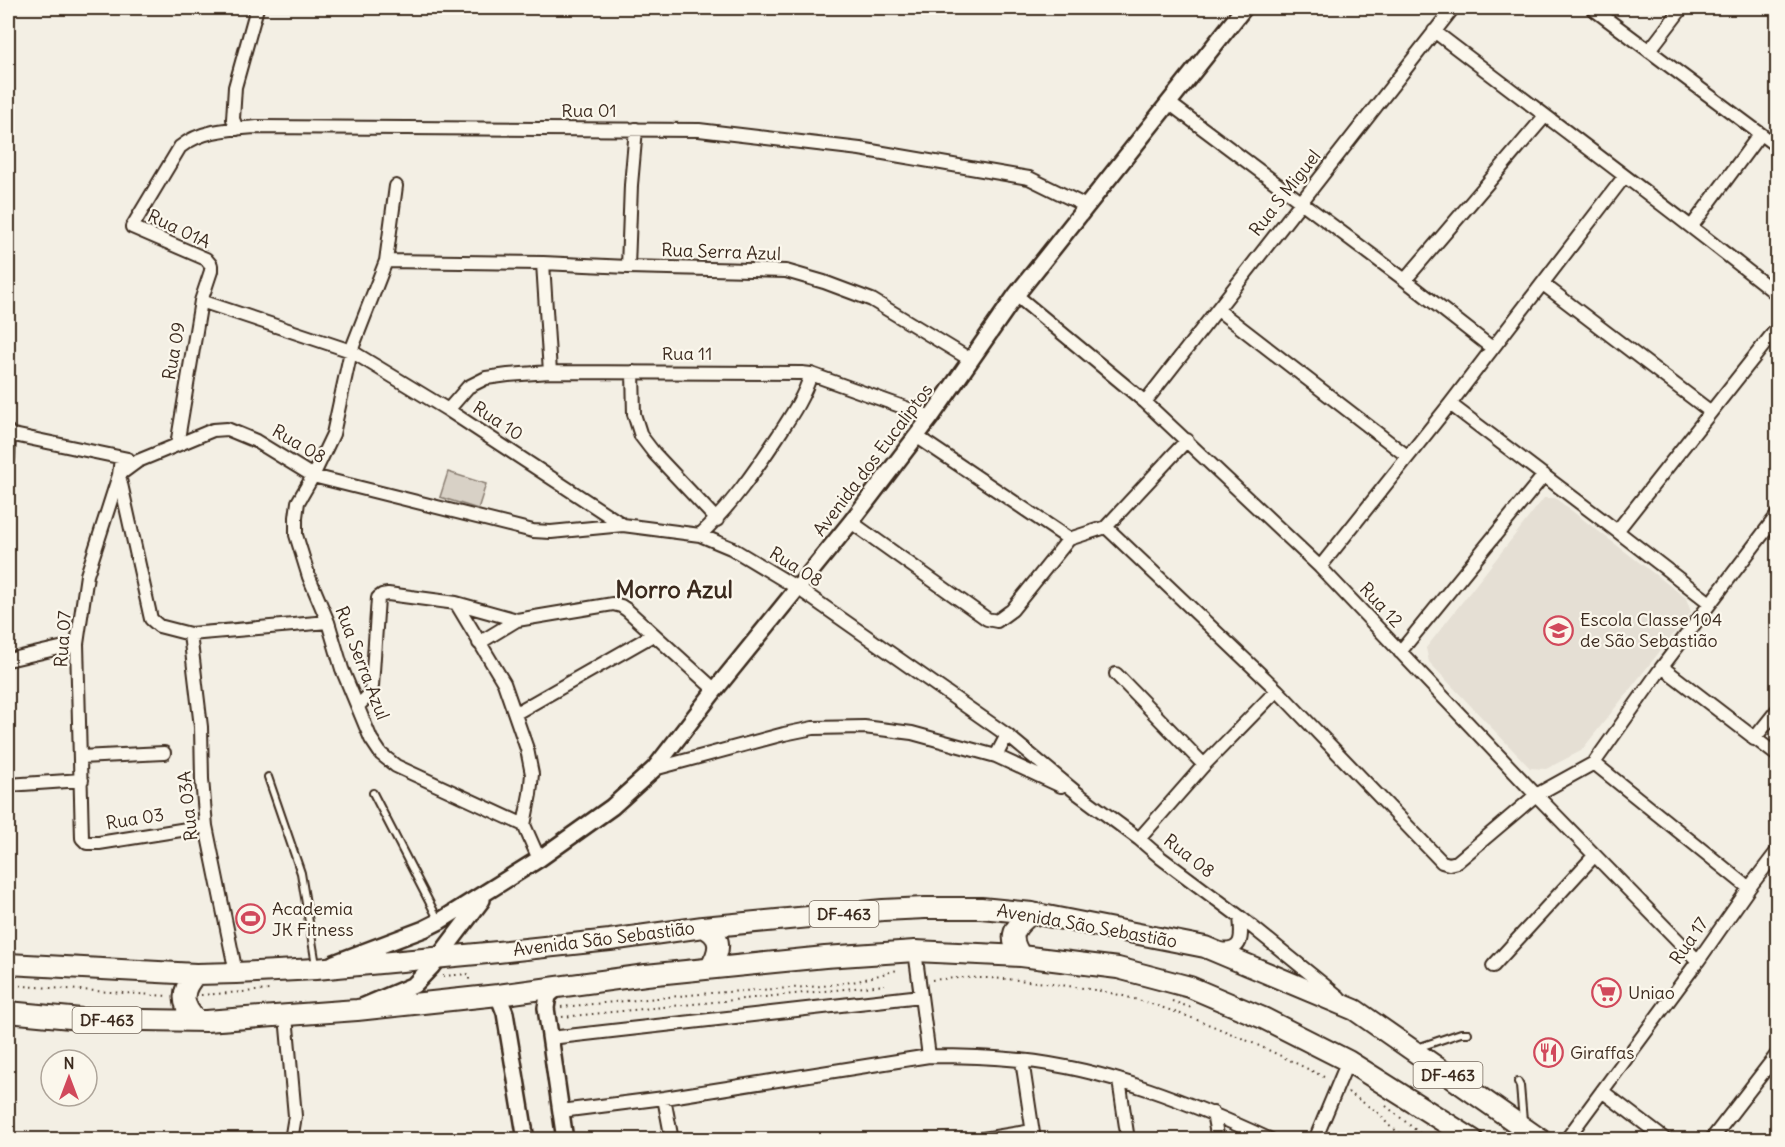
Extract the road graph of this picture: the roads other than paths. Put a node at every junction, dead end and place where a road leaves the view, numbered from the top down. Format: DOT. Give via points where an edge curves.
graph roads {
  1 [pos="257,8"];
  2 [pos="1244,8"];
  3 [pos="1453,8"];
  4 [pos="1592,8"];
  5 [pos="1682,8"];
  6 [pos="1434,31"];
  7 [pos="1649,51"];
  8 [pos="1169,103"];
  9 [pos="1545,116"];
  10 [pos="237,129"];
  11 [pos="636,129"];
  12 [pos="1760,134"];
  13 [pos="1778,147"];
  14 [pos="1624,177"];
  15 [pos="396,186"];
  16 [pos="1300,202"];
  17 [pos="1086,206"];
  18 [pos="1692,226"];
  19 [pos="132,227"];
  20 [pos="386,261"];
  21 [pos="543,262"];
  22 [pos="211,265"];
  23 [pos="628,267"];
  24 [pos="1405,280"];
  25 [pos="1542,284"];
  26 [pos="1016,295"];
  27 [pos="1778,295"];
  28 [pos="201,301"];
  29 [pos="1218,310"];
  30 [pos="1778,327"];
  31 [pos="1492,348"];
  32 [pos="351,351"];
  33 [pos="971,360"];
  34 [pos="550,372"];
  35 [pos="633,372"];
  36 [pos="811,374"];
  37 [pos="1145,402"];
  38 [pos="1450,404"];
  39 [pos="448,410"];
  40 [pos="1711,412"];
  41 [pos="931,417"];
  42 [pos="8,433"];
  43 [pos="916,436"];
  44 [pos="1187,440"];
  45 [pos="177,445"];
  46 [pos="1407,456"];
  47 [pos="121,458"];
  48 [pos="8,461"];
  49 [pos="138,461"];
  50 [pos="118,475"];
  51 [pos="1544,475"];
  52 [pos="313,476"];
  53 [pos="1778,514"];
  54 [pos="717,520"];
  55 [pos="851,522"];
  56 [pos="623,525"];
  57 [pos="1106,526"];
  58 [pos="1617,531"];
  59 [pos="700,535"];
  60 [pos="1069,538"];
  61 [pos="1320,567"];
  62 [pos="799,589"];
  63 [pos="456,603"];
  64 [pos="1710,603"];
  65 [pos="518,620"];
  66 [pos="328,621"];
  67 [pos="190,634"];
  68 [pos="652,635"];
  69 [pos="479,643"];
  70 [pos="78,644"];
  71 [pos="1400,652"];
  72 [pos="8,660"];
  73 [pos="1662,667"];
  74 [pos="1116,674"];
  75 [pos="716,690"];
  76 [pos="1277,690"];
  77 [pos="358,706"];
  78 [pos="1778,709"];
  79 [pos="516,713"];
  80 [pos="1007,735"];
  81 [pos="1754,739"];
  82 [pos="164,753"];
  83 [pos="80,756"];
  84 [pos="996,756"];
  85 [pos="1778,756"];
  86 [pos="1594,763"];
  87 [pos="1204,765"];
  88 [pos="654,770"];
  89 [pos="268,777"];
  90 [pos="82,780"];
  91 [pos="8,785"];
  92 [pos="373,793"];
  93 [pos="1077,793"];
  94 [pos="1536,795"];
  95 [pos="524,825"];
  96 [pos="206,826"];
  97 [pos="81,828"];
  98 [pos="1139,838"];
  99 [pos="1778,850"];
  100 [pos="1594,856"];
  101 [pos="539,859"];
  102 [pos="1749,888"];
  103 [pos="488,892"];
  104 [pos="1032,913"];
  105 [pos="1240,917"];
  106 [pos="440,921"];
  107 [pos="703,927"];
  108 [pos="1205,947"];
  109 [pos="1021,956"];
  110 [pos="438,957"];
  111 [pos="916,959"];
  112 [pos="1698,961"];
  113 [pos="8,964"];
  114 [pos="1493,966"];
  115 [pos="318,968"];
  116 [pos="710,968"];
  117 [pos="236,973"];
  118 [pos="196,974"];
  119 [pos="558,987"];
  120 [pos="498,995"];
  121 [pos="921,996"];
  122 [pos="357,1010"];
  123 [pos="1354,1010"];
  124 [pos="8,1012"];
  125 [pos="286,1016"];
  126 [pos="197,1021"];
  127 [pos="1468,1033"];
  128 [pos="550,1038"];
  129 [pos="1412,1050"];
  130 [pos="1778,1053"];
  131 [pos="929,1056"];
  132 [pos="1022,1060"];
  133 [pos="1348,1061"];
  134 [pos="1119,1080"];
  135 [pos="1518,1082"];
  136 [pos="1602,1090"];
  137 [pos="664,1098"];
  138 [pos="561,1111"];
  139 [pos="1214,1113"];
  140 [pos="1524,1127"];
  141 [pos="1033,1135"];
  142 [pos="291,1140"];
  143 [pos="526,1140"];
  144 [pos="565,1140"];
  145 [pos="672,1140"];
  146 [pos="977,1140"];
  147 [pos="1128,1140"];
  148 [pos="1218,1140"];
  149 [pos="1271,1140"];
  150 [pos="1315,1140"];
  151 [pos="1473,1140"];
  152 [pos="1541,1140"];
  153 [pos="1566,1140"];
  154 [pos="1666,1140"];
  155 [pos="1711,1140"];
  1 -- 10 [label="street" via="235,87 232,107"];
  2 -- 8 [label="street, Avenida dos Eucaliptos"];
  3 -- 6 [label="street, Rua S Miguel"];
  4 -- 7 [label="street"];
  5 -- 7 [label="street"];
  6 -- 9 [label="street"];
  6 -- 16 [label="street, Rua S Miguel"];
  7 -- 12 [label="street"];
  8 -- 16 [label="street"];
  8 -- 17 [label="street, Avenida dos Eucaliptos"];
  9 -- 14 [label="street"];
  9 -- 24 [label="street"];
  10 -- 11 [label="street, Rua 01"];
  10 -- 19 [label="street, Rua 01" via="200,135 180,147"];
  11 -- 17 [label="street, Rua 01" via="699,130 860,149 1029,178"];
  11 -- 23 [label="street"];
  12 -- 13 [label="street"];
  12 -- 18 [label="street"];
  14 -- 18 [label="street"];
  14 -- 25 [label="street"];
  15 -- 20 [label="street"];
  16 -- 24 [label="street"];
  16 -- 29 [label="street, Rua S Miguel"];
  17 -- 26 [label="street, Avenida dos Eucaliptos"];
  18 -- 27 [label="street"];
  19 -- 22 [label="street, Rua 01A" via="206,259"];
  20 -- 21 [label="street, Rua Serra Azul"];
  20 -- 32 [label="street"];
  21 -- 23 [label="street, Rua Serra Azul"];
  21 -- 34 [label="street"];
  22 -- 28 [label="street, Rua 09"];
  23 -- 33 [label="street, Rua Serra Azul" via="786,271 872,300"];
  24 -- 31 [label="street"];
  25 -- 31 [label="street"];
  25 -- 40 [label="street"];
  26 -- 33 [label="street, Avenida dos Eucaliptos"];
  26 -- 37 [label="street, Rua 12"];
  28 -- 32 [label="street, Rua 10"];
  28 -- 45 [label="street, Rua 09"];
  29 -- 37 [label="street, Rua S Miguel"];
  29 -- 46 [label="street"];
  30 -- 40 [label="street"];
  31 -- 38 [label="street"];
  32 -- 39 [label="street, Rua 10"];
  32 -- 52 [label="street, Rua Serra Azul" via="333,434"];
  33 -- 41 [label="street, Avenida dos Eucaliptos"];
  34 -- 35 [label="street, Rua 11"];
  34 -- 39 [label="street, Rua 11" via="486,378 468,387"];
  35 -- 36 [label="street, Rua 11"];
  35 -- 54 [label="street" via="634,414 641,436"];
  36 -- 41 [label="street, Rua 11"];
  36 -- 54 [label="street" via="792,414"];
  37 -- 44 [label="street, Rua 12"];
  38 -- 46 [label="street"];
  38 -- 51 [label="street"];
  39 -- 56 [label="street, Rua 10"];
  40 -- 58 [label="street"];
  41 -- 43 [label="street, Avenida dos Eucaliptos"];
  42 -- 47 [label="street"];
  42 -- 48 [label="street"];
  43 -- 55 [label="street, Avenida dos Eucaliptos"];
  43 -- 60 [label="street"];
  44 -- 57 [label="street"];
  44 -- 61 [label="street, Rua 12"];
  45 -- 49 [label="street, Rua 08"];
  45 -- 52 [label="street, Rua 08" via="213,430 227,429 256,441"];
  46 -- 61 [label="street"];
  47 -- 49 [label="street"];
  47 -- 50 [label="street, Rua 07"];
  49 -- 50 [label="street, Rua 08"];
  50 -- 67 [label="street" via="151,619 159,626"];
  50 -- 70 [label="street, Rua 07" via="87,575"];
  51 -- 58 [label="street"];
  51 -- 71 [label="street"];
  52 -- 56 [label="street, Rua 08" via="533,531"];
  52 -- 66 [label="street, Rua Serra Azul" via="298,502 296,535"];
  53 -- 64 [label="street"];
  54 -- 59 [label="street"];
  55 -- 60 [label="street" via="987,619 997,621 1012,610"];
  55 -- 62 [label="street, Avenida dos Eucaliptos"];
  56 -- 59 [label="street, Rua 08"];
  57 -- 60 [label="street"];
  57 -- 76 [label="street"];
  58 -- 64 [label="street"];
  59 -- 62 [label="street, Rua 08" via="731,548"];
  61 -- 71 [label="street, Rua 12"];
  62 -- 75 [label="street, Avenida dos Eucaliptos"];
  62 -- 80 [label="street, Rua 08"];
  63 -- 65 [label="street"];
  63 -- 69 [label="street"];
  63 -- 77 [label="street" via="388,594 378,598 372,686"];
  64 -- 73 [label="street"];
  65 -- 68 [label="street" via="613,604 627,610"];
  65 -- 69 [label="street"];
  66 -- 67 [label="street"];
  66 -- 77 [label="street, Rua Serra Azul"];
  67 -- 96 [label="street, Rua 03A" via="201,727"];
  68 -- 75 [label="street"];
  68 -- 79 [label="street"];
  69 -- 79 [label="street" via="504,683"];
  70 -- 72 [label="street"];
  70 -- 83 [label="street, Rua 07"];
  71 -- 94 [label="street, Rua 12"];
  73 -- 81 [label="street"];
  73 -- 86 [label="street"];
  74 -- 87 [label="street"];
  75 -- 88 [label="street, Avenida dos Eucaliptos"];
  76 -- 87 [label="street"];
  76 -- 94 [label="street" via="1443,862 1457,862"];
  77 -- 95 [label="street, Rua Serra Azul" via="371,739 396,766"];
  78 -- 81 [label="street"];
  79 -- 95 [label="street" via="532,774"];
  80 -- 84 [label="street"];
  80 -- 93 [label="street, Rua 08"];
  81 -- 85 [label="street"];
  82 -- 83 [label="street"];
  83 -- 90 [label="street, Rua 07"];
  84 -- 88 [label="street" via="912,733 864,727 813,728"];
  84 -- 93 [label="street"];
  86 -- 94 [label="street"];
  86 -- 102 [label="street"];
  87 -- 98 [label="street"];
  88 -- 101 [label="street, Avenida dos Eucaliptos" via="612,807"];
  89 -- 115 [label="lane" via="301,873"];
  90 -- 91 [label="street"];
  90 -- 97 [label="street, Rua 07"];
  92 -- 106 [label="lane"];
  93 -- 98 [label="street, Rua 08"];
  94 -- 100 [label="street, Rua 12"];
  95 -- 101 [label="street"];
  96 -- 97 [label="street, Rua 03" via="99,843 87,843"];
  96 -- 117 [label="street, Rua 03A"];
  98 -- 105 [label="street, Rua 08"];
  99 -- 102 [label="street, Rua 17"];
  100 -- 112 [label="street, Rua 12"];
  100 -- 114 [label="street"];
  101 -- 103 [label="street, Avenida dos Eucaliptos"];
  102 -- 112 [label="street, Rua 17"];
  103 -- 106 [label="street, Avenida São Sebastião"];
  103 -- 110 [label="street, Avenida São Sebastião"];
  104 -- 107 [label="main road, Avenida São Sebastião / DF-463" via="925,908"];
  104 -- 108 [label="main road, Avenida São Sebastião / DF-463"];
  104 -- 109 [label="main road" via="1014,931"];
  105 -- 108 [label="street" via="1242,938 1236,946 1225,950"];
  105 -- 123 [label="street, Rua 08"];
  106 -- 115 [label="street, Avenida São Sebastião"];
  107 -- 110 [label="main road, Avenida São Sebastião / DF-463"];
  107 -- 116 [label="main road" via="712,931 718,945"];
  108 -- 123 [label="main road, Avenida São Sebastião / DF-463"];
  109 -- 111 [label="main road, Avenida São Sebastião / DF-463"];
  109 -- 133 [label="main road, Avenida São Sebastião / DF-463" via="1118,968 1190,987"];
  110 -- 115 [label="main road, Avenida São Sebastião / DF-463"];
  110 -- 122 [label="street, Avenida São Sebastião" via="414,985"];
  111 -- 116 [label="main road, Avenida São Sebastião / DF-463" via="825,957"];
  111 -- 121 [label="street"];
  112 -- 136 [label="street, Rua 17"];
  113 -- 118 [label="main road, Avenida São Sebastião / DF-463"];
  115 -- 117 [label="main road, Avenida São Sebastião / DF-463"];
  116 -- 119 [label="main road, Avenida São Sebastião / DF-463"];
  117 -- 118 [label="main road, Avenida São Sebastião / DF-463"];
  118 -- 126 [label="main road" via="184,997 187,1010"];
  119 -- 120 [label="main road, Avenida São Sebastião / DF-463"];
  119 -- 128 [label="street" via="548,996"];
  120 -- 122 [label="main road, Avenida São Sebastião / DF-463"];
  120 -- 143 [label="street" via="505,1013"];
  121 -- 128 [label="street"];
  121 -- 131 [label="street"];
  122 -- 125 [label="main road, Avenida São Sebastião / DF-463"];
  123 -- 129 [label="main road, Avenida São Sebastião / DF-463"];
  124 -- 126 [label="main road, Avenida São Sebastião / DF-463" via="81,1019"];
  125 -- 126 [label="main road, Avenida São Sebastião / DF-463"];
  125 -- 142 [label="street" via="295,1116"];
  127 -- 129 [label="lane"];
  128 -- 138 [label="street"];
  129 -- 140 [label="main road, Avenida São Sebastião / DF-463"];
  130 -- 155 [label="street"];
  131 -- 132 [label="street"];
  131 -- 137 [label="street"];
  132 -- 134 [label="street"];
  132 -- 141 [label="street"];
  133 -- 150 [label="street"];
  133 -- 151 [label="main road, Avenida São Sebastião / DF-463"];
  134 -- 139 [label="street"];
  134 -- 147 [label="street"];
  135 -- 140 [label="lane"];
  136 -- 153 [label="street, Rua 17"];
  136 -- 154 [label="street"];
  137 -- 138 [label="street"];
  137 -- 145 [label="street"];
  138 -- 144 [label="street"];
  139 -- 148 [label="street"];
  139 -- 149 [label="street"];
  140 -- 152 [label="main road, Avenida São Sebastião / DF-463"];
  141 -- 146 [label="street"];
}
